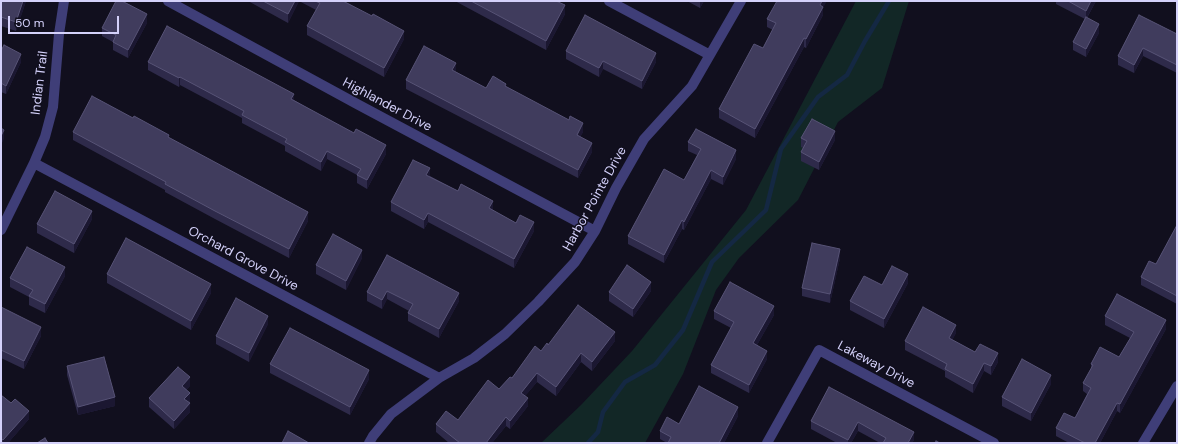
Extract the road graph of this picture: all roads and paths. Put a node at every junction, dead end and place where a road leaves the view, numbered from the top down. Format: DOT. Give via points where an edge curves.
graph roads {
  1 [pos="64,1"];
  2 [pos="168,1"];
  3 [pos="609,1"];
  4 [pos="741,1"];
  5 [pos="710,55"];
  6 [pos="34,163"];
  7 [pos="1,230"];
  8 [pos="595,231"];
  9 [pos="439,378"];
  10 [pos="1177,386"];
  11 [pos="369,443"];
  12 [pos="767,443"];
  13 [pos="994,443"];
  14 [pos="1143,443"];
  1 -- 6 [label="street, Indian Trail" via="53,108"];
  2 -- 8 [label="street, Highlander Drive"];
  3 -- 5 [label="street"];
  4 -- 5 [label="street, Harbor Pointe Drive"];
  5 -- 8 [label="street, Harbor Pointe Drive" via="692,86 644,139"];
  6 -- 7 [label="street, Indian Trail"];
  6 -- 9 [label="street, Orchard Grove Drive"];
  8 -- 9 [label="street, Harbor Pointe Drive" via="575,262 505,334 474,358"];
  9 -- 11 [label="street, Harbor Pointe Drive" via="391,414"];
  10 -- 14 [label="street"];
  12 -- 13 [label="street, Lakeway Drive" via="819,350"];
}
